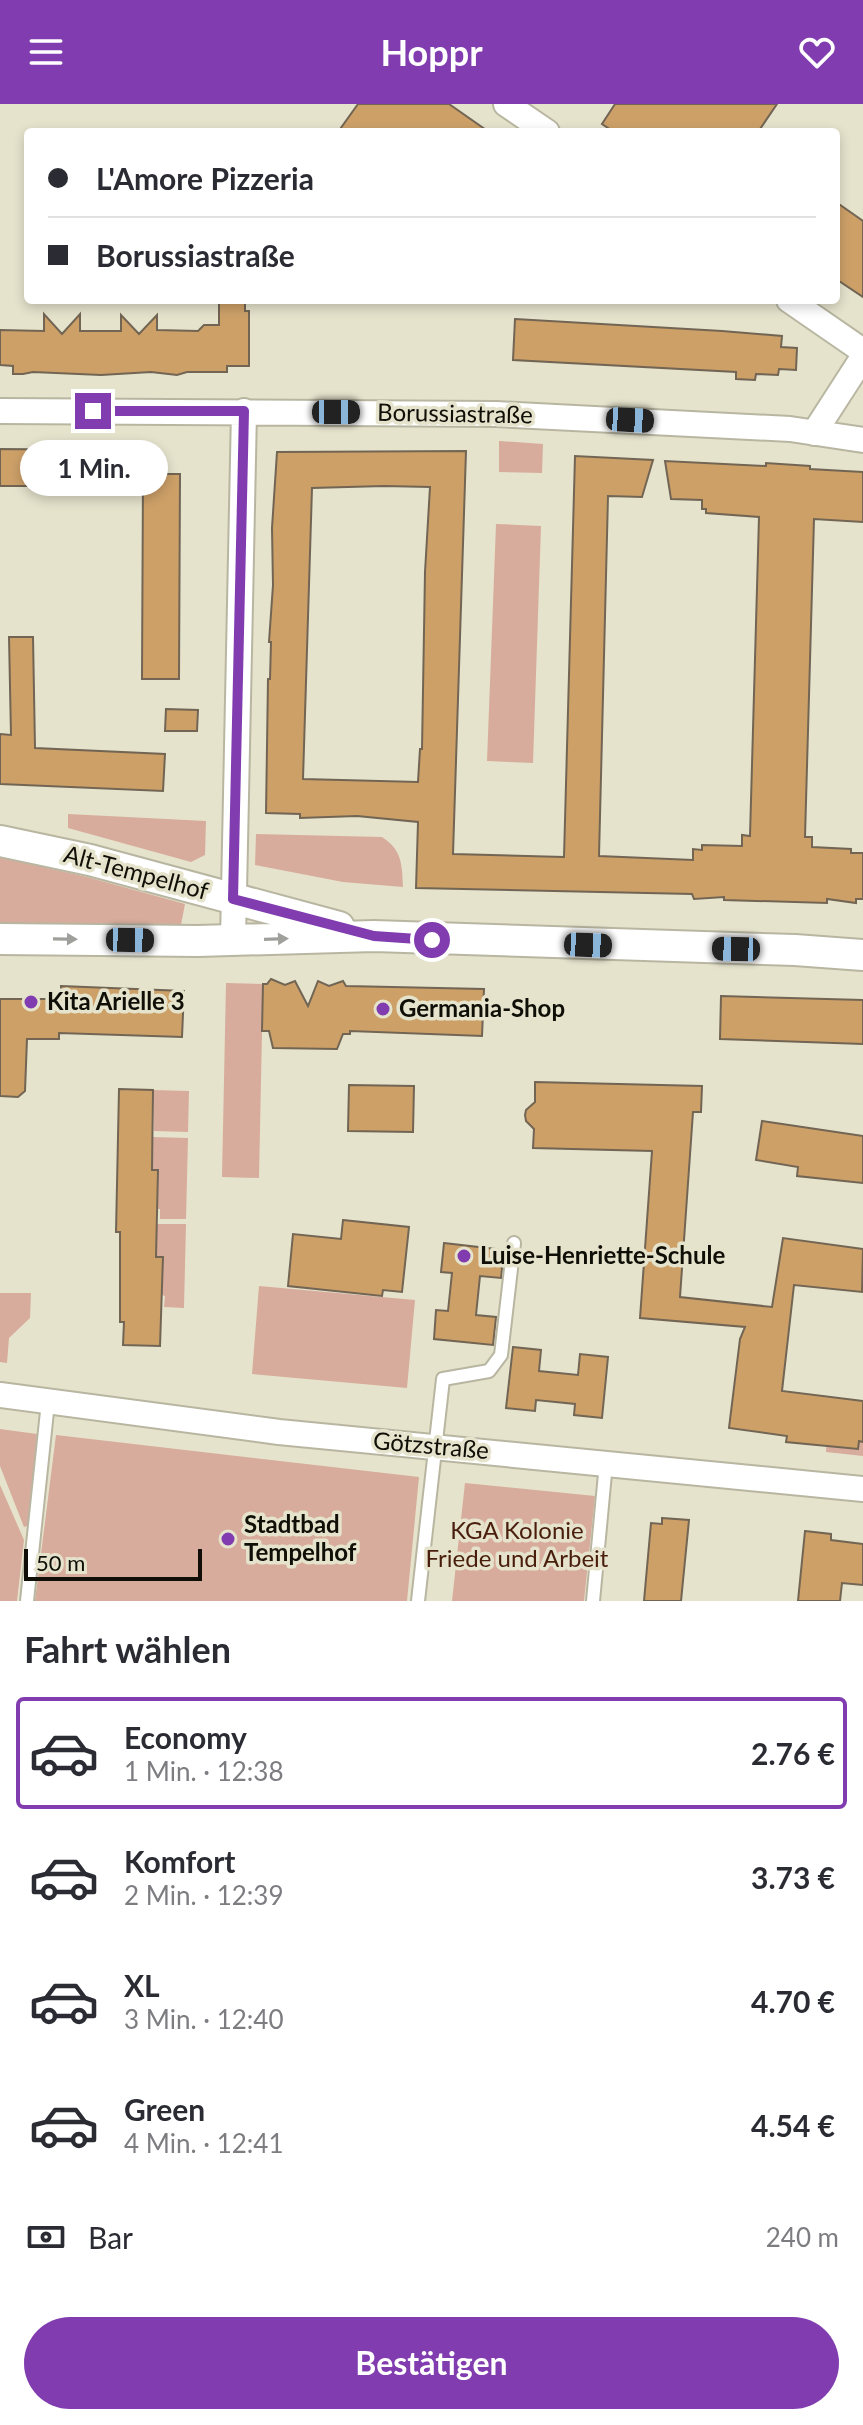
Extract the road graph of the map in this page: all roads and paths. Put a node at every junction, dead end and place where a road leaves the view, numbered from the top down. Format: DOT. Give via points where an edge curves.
graph roads {
  1 [pos="506,104"];
  2 [pos="541,128"];
  3 [pos="794,304"];
  4 [pos="863,354"];
  5 [pos="0,411"];
  6 [pos="244,411"];
  7 [pos="814,433"];
  8 [pos="863,440"];
  9 [pos="0,841"];
  10 [pos="233,899"];
  11 [pos="374,936"];
  12 [pos="0,939"];
  13 [pos="233,940"];
  14 [pos="863,955"];
  15 [pos="514,1243"];
  16 [pos="0,1395"];
  17 [pos="48,1402"];
  18 [pos="435,1446"];
  19 [pos="606,1463"];
  20 [pos="863,1489"];
  21 [pos="27,1601"];
  22 [pos="418,1601"];
  23 [pos="593,1601"];
  1 -- 2 [label="street"];
  3 -- 4 [label="street"];
  4 -- 7 [label="street"];
  5 -- 6 [label="street, Borussiastraße"];
  6 -- 7 [label="street, Borussiastraße" via="509,414"];
  6 -- 10 [label="street"];
  7 -- 8 [label="street, Borussiastraße"];
  9 -- 10 [label="street, Alt-Tempelhof"];
  10 -- 11 [label="street, Alt-Tempelhof"];
  10 -- 13 [label="street"];
  13 -- 11 [label="street, Alt-Tempelhof, one-way"];
  11 -- 14 [label="street"];
  12 -- 13 [label="street, Alt-Tempelhof, one-way"];
  15 -- 18 [label="lane" via="501,1355 489,1371 443,1379"];
  16 -- 17 [label="street, Götzstraße"];
  17 -- 18 [label="street, Götzstraße"];
  17 -- 21 [label="lane"];
  18 -- 19 [label="street, Götzstraße"];
  18 -- 22 [label="lane"];
  19 -- 20 [label="street, Götzstraße"];
  19 -- 23 [label="lane"];
}
